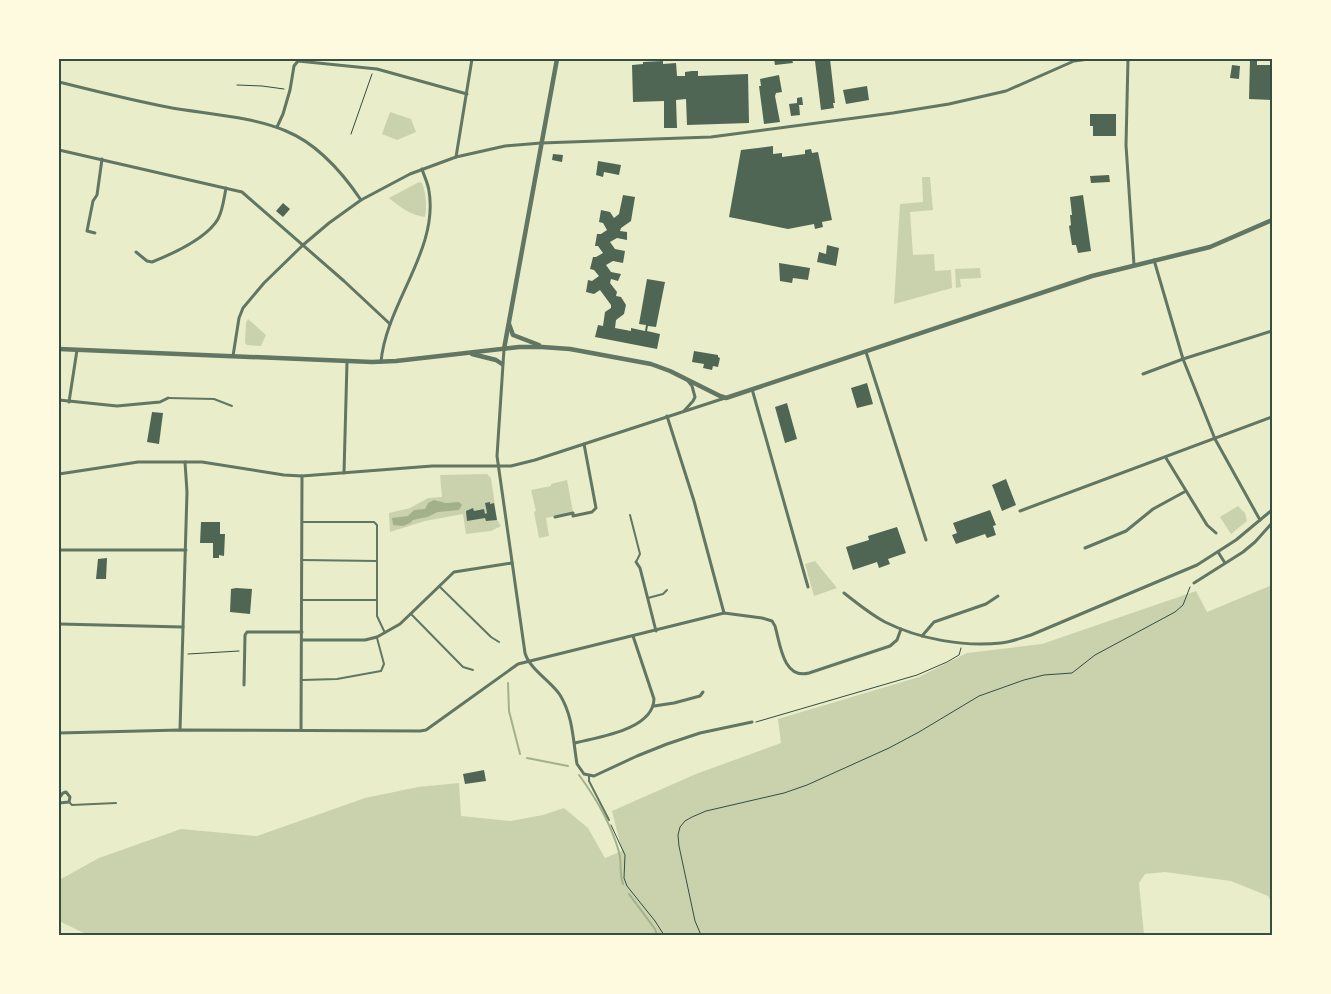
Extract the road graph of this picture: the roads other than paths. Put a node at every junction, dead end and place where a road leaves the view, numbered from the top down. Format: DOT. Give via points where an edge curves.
graph roads {
  1 [pos="472,59"];
  2 [pos="557,59"];
  3 [pos="1129,59"];
  4 [pos="59,82"];
  5 [pos="467,94"];
  6 [pos="277,127"];
  7 [pos="541,143"];
  8 [pos="59,150"];
  9 [pos="456,157"];
  10 [pos="102,159"];
  11 [pos="422,169"];
  12 [pos="226,188"];
  13 [pos="360,200"];
  14 [pos="1272,220"];
  15 [pos="95,233"];
  16 [pos="303,245"];
  17 [pos="136,252"];
  18 [pos="1154,260"];
  19 [pos="1134,265"];
  20 [pos="508,323"];
  21 [pos="390,324"];
  22 [pos="1272,331"];
  23 [pos="542,347"];
  24 [pos="59,349"];
  25 [pos="504,349"];
  26 [pos="77,350"];
  27 [pos="866,352"];
  28 [pos="468,353"];
  29 [pos="233,356"];
  30 [pos="1183,359"];
  31 [pos="347,362"];
  32 [pos="381,362"];
  33 [pos="502,364"];
  34 [pos="1142,374"];
  35 [pos="686,379"];
  36 [pos="752,389"];
  37 [pos="168,398"];
  38 [pos="726,398"];
  39 [pos="59,400"];
  40 [pos="69,402"];
  41 [pos="232,406"];
  42 [pos="681,412"];
  43 [pos="667,416"];
  44 [pos="1272,417"];
  45 [pos="1215,439"];
  46 [pos="584,444"];
  47 [pos="1166,458"];
  48 [pos="185,462"];
  49 [pos="498,466"];
  50 [pos="344,472"];
  51 [pos="59,474"];
  52 [pos="302,476"];
  53 [pos="1186,491"];
  54 [pos="1272,510"];
  55 [pos="1020,511"];
  56 [pos="630,515"];
  57 [pos="555,517"];
  58 [pos="1260,520"];
  59 [pos="302,522"];
  60 [pos="1272,523"];
  61 [pos="1216,533"];
  62 [pos="926,540"];
  63 [pos="1085,548"];
  64 [pos="59,550"];
  65 [pos="186,550"];
  66 [pos="1218,552"];
  67 [pos="302,560"];
  68 [pos="377,560"];
  69 [pos="636,562"];
  70 [pos="512,563"];
  71 [pos="1225,563"];
  72 [pos="1194,583"];
  73 [pos="439,586"];
  74 [pos="808,587"];
  75 [pos="667,590"];
  76 [pos="844,593"];
  77 [pos="998,596"];
  78 [pos="648,598"];
  79 [pos="302,600"];
  80 [pos="377,600"];
  81 [pos="724,613"];
  82 [pos="411,614"];
  83 [pos="59,624"];
  84 [pos="183,627"];
  85 [pos="901,629"];
  86 [pos="656,630"];
  87 [pos="302,632"];
  88 [pos="385,633"];
  89 [pos="633,636"];
  90 [pos="922,636"];
  91 [pos="376,637"];
  92 [pos="302,640"];
  93 [pos="499,642"];
  94 [pos="530,662"];
  95 [pos="473,670"];
  96 [pos="302,680"];
  97 [pos="244,685"];
  98 [pos="703,692"];
  99 [pos="654,706"];
  100 [pos="752,722"];
  101 [pos="180,730"];
  102 [pos="301,730"];
  103 [pos="59,732"];
  104 [pos="574,743"];
  105 [pos="589,776"];
  106 [pos="59,798"];
  107 [pos="69,802"];
  108 [pos="59,803"];
  109 [pos="116,803"];
  110 [pos="609,820"];
  1 -- 5 [label="street"];
  2 -- 7 [label="street"];
  3 -- 7 [label="street" via="1074,61 1006,91 893,113 711,137"];
  3 -- 19 [label="street" via="1126,145"];
  4 -- 6 [label="street"];
  5 -- 6 [label="street" via="373,69 298,61"];
  5 -- 9 [label="street"];
  6 -- 13 [label="street" via="314,147 343,175"];
  7 -- 9 [label="street" via="505,146"];
  7 -- 20 [label="street"];
  8 -- 10 [label="street"];
  9 -- 11 [label="street"];
  10 -- 12 [label="street"];
  10 -- 15 [label="street" via="87,231"];
  11 -- 13 [label="street"];
  11 -- 21 [label="street" via="429,190 428,228"];
  12 -- 16 [label="street" via="246,194"];
  12 -- 17 [label="street" via="219,218 204,234 152,262"];
  13 -- 16 [label="street"];
  14 -- 18 [label="street" via="1210,246"];
  16 -- 21 [label="street"];
  16 -- 29 [label="street" via="243,308"];
  18 -- 19 [label="street"];
  18 -- 30 [label="street"];
  19 -- 27 [label="street" via="1054,288"];
  20 -- 23 [label="street" via="513,335"];
  20 -- 25 [label="street"];
  21 -- 32 [label="street" via="382,345"];
  22 -- 30 [label="street"];
  23 -- 25 [label="street"];
  23 -- 35 [label="street" via="651,364"];
  24 -- 26 [label="street"];
  25 -- 28 [label="street"];
  25 -- 33 [label="street"];
  26 -- 29 [label="street"];
  26 -- 40 [label="street"];
  27 -- 36 [label="street"];
  27 -- 62 [label="street"];
  28 -- 32 [label="street"];
  28 -- 33 [label="street"];
  29 -- 31 [label="street"];
  30 -- 34 [label="street"];
  30 -- 45 [label="street"];
  31 -- 32 [label="street"];
  31 -- 50 [label="street"];
  33 -- 49 [label="street" via="496,450"];
  35 -- 38 [label="street"];
  35 -- 42 [label="street" via="695,396"];
  36 -- 38 [label="street"];
  36 -- 74 [label="street"];
  37 -- 40 [label="street" via="160,402 117,406"];
  37 -- 41 [label="lane" via="214,399"];
  38 -- 42 [label="street"];
  39 -- 40 [label="street"];
  42 -- 43 [label="street"];
  43 -- 46 [label="street"];
  43 -- 81 [label="street"];
  44 -- 45 [label="street"];
  45 -- 47 [label="street"];
  45 -- 58 [label="street"];
  46 -- 49 [label="street" via="511,466"];
  46 -- 57 [label="street" via="596,508 573,516"];
  47 -- 53 [label="street"];
  47 -- 55 [label="street"];
  48 -- 51 [label="street" via="130,463"];
  48 -- 52 [label="street"];
  48 -- 65 [label="street"];
  49 -- 50 [label="street"];
  49 -- 70 [label="street"];
  50 -- 52 [label="street"];
  52 -- 59 [label="street"];
  53 -- 61 [label="street" via="1207,525"];
  53 -- 63 [label="street" via="1153,509 1126,531"];
  54 -- 58 [label="street"];
  56 -- 69 [label="lane" via="640,554"];
  58 -- 66 [label="street"];
  59 -- 67 [label="street"];
  59 -- 68 [label="lane" via="374,522 377,525"];
  60 -- 71 [label="street" via="1255,542"];
  64 -- 65 [label="street"];
  65 -- 84 [label="street"];
  66 -- 71 [label="street"];
  66 -- 90 [label="street" via="1197,565 1031,636 1003,643 963,643"];
  67 -- 68 [label="lane"];
  67 -- 79 [label="street"];
  68 -- 80 [label="lane"];
  69 -- 78 [label="street"];
  70 -- 73 [label="street" via="454,572"];
  70 -- 94 [label="street" via="525,653"];
  71 -- 72 [label="street"];
  73 -- 82 [label="street"];
  73 -- 93 [label="lane"];
  75 -- 78 [label="lane"];
  76 -- 85 [label="street" via="875,616"];
  77 -- 90 [label="street" via="986,604 934,622"];
  78 -- 86 [label="street"];
  79 -- 80 [label="lane"];
  79 -- 87 [label="street"];
  80 -- 88 [label="lane" via="377,616"];
  81 -- 85 [label="street" via="772,621 786,665 800,674 890,646"];
  81 -- 86 [label="street"];
  82 -- 88 [label="street"];
  82 -- 95 [label="lane" via="463,667"];
  83 -- 84 [label="street"];
  84 -- 101 [label="street"];
  85 -- 90 [label="street"];
  86 -- 89 [label="street"];
  87 -- 92 [label="street"];
  87 -- 97 [label="street" via="248,631 245,635"];
  88 -- 91 [label="street"];
  89 -- 94 [label="street"];
  89 -- 99 [label="street"];
  91 -- 92 [label="street" via="364,640"];
  91 -- 96 [label="lane" via="384,664 381,671 337,679"];
  92 -- 96 [label="street"];
  94 -- 102 [label="street" via="516,666 426,730"];
  94 -- 104 [label="street" via="560,696 570,717"];
  96 -- 102 [label="street"];
  98 -- 99 [label="street" via="700,696"];
  99 -- 104 [label="street" via="634,726"];
  100 -- 105 [label="street" via="700,733"];
  101 -- 102 [label="street"];
  101 -- 103 [label="street"];
  104 -- 105 [label="street" via="578,766"];
  105 -- 110 [label="lane"];
  106 -- 107 [label="street" via="66,792 70,795"];
  107 -- 108 [label="street"];
  107 -- 109 [label="lane" via="79,806"];
}
